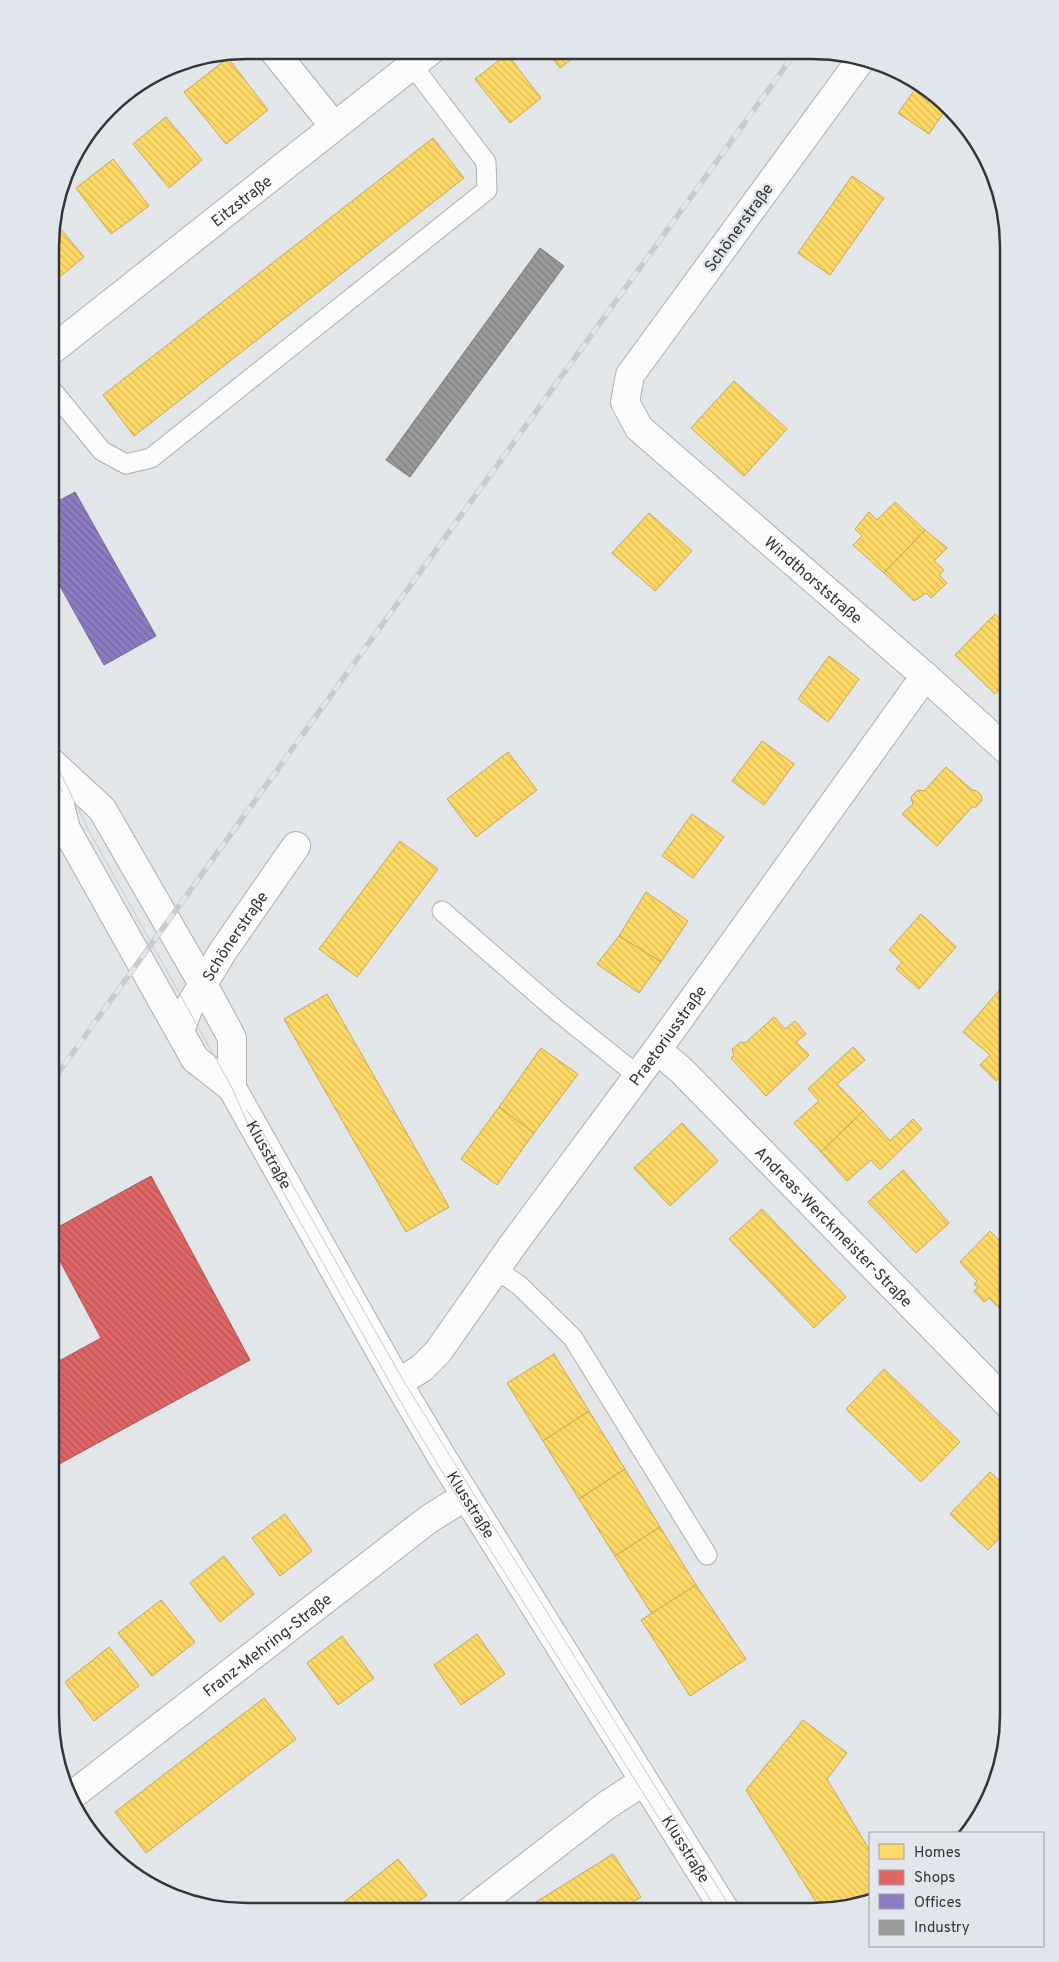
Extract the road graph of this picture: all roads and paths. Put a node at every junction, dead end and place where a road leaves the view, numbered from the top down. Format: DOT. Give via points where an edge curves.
graph roads {
  1 [pos="280,59"];
  2 [pos="420,59"];
  3 [pos="422,59"];
  4 [pos="858,64"];
  5 [pos="334,126"];
  6 [pos="59,344"];
  7 [pos="59,398"];
  8 [pos="624,402"];
  9 [pos="925,676"];
  10 [pos="1000,744"];
  11 [pos="59,769"];
  12 [pos="59,801"];
  13 [pos="296,846"];
  14 [pos="442,911"];
  15 [pos="202,984"];
  16 [pos="180,1031"];
  17 [pos="657,1050"];
  18 [pos="637,1075"];
  19 [pos="232,1088"];
  20 [pos="496,1269"];
  21 [pos="398,1383"];
  22 [pos="1000,1396"];
  23 [pos="466,1496"];
  24 [pos="707,1554"];
  25 [pos="644,1781"];
  26 [pos="76,1793"];
  27 [pos="480,1903"];
  28 [pos="720,1903"];
  1 -- 5 [label="street"];
  2 -- 5 [label="street, Eitzstraße"];
  3 -- 7 [label="lane" via="486,162 487,190 151,458 126,464 102,451"];
  4 -- 8 [label="street, Schönerstraße" via="630,376"];
  5 -- 6 [label="street, Eitzstraße"];
  8 -- 9 [label="street, Windthorststraße" via="639,428"];
  9 -- 10 [label="street, Windthorststraße"];
  9 -- 17 [label="street, Praetoriusstraße"];
  11 -- 15 [label="street, Klusstraße" via="102,809"];
  12 -- 16 [label="street, Klusstraße" via="66,829"];
  13 -- 15 [label="street, Schönerstraße"];
  14 -- 18 [label="lane"];
  15 -- 16 [label="street, Schönerstraße"];
  15 -- 19 [label="street, Klusstraße" via="232,1038"];
  16 -- 19 [label="street, Klusstraße" via="196,1059"];
  17 -- 18 [label="street, Praetoriusstraße"];
  17 -- 22 [label="street, Andreas-Werckmeister-Straße"];
  18 -- 20 [label="street, Praetoriusstraße"];
  19 -- 21 [label="street, Klusstraße"];
  20 -- 21 [label="street, Praetoriusstraße" via="438,1352 422,1368"];
  20 -- 24 [label="lane" via="520,1286 573,1338"];
  21 -- 23 [label="street, Klusstraße"];
  23 -- 25 [label="street, Klusstraße"];
  23 -- 26 [label="street, Franz-Mehring-Straße" via="429,1519"];
  25 -- 27 [label="street" via="607,1805"];
  25 -- 28 [label="street, Klusstraße"];
}
